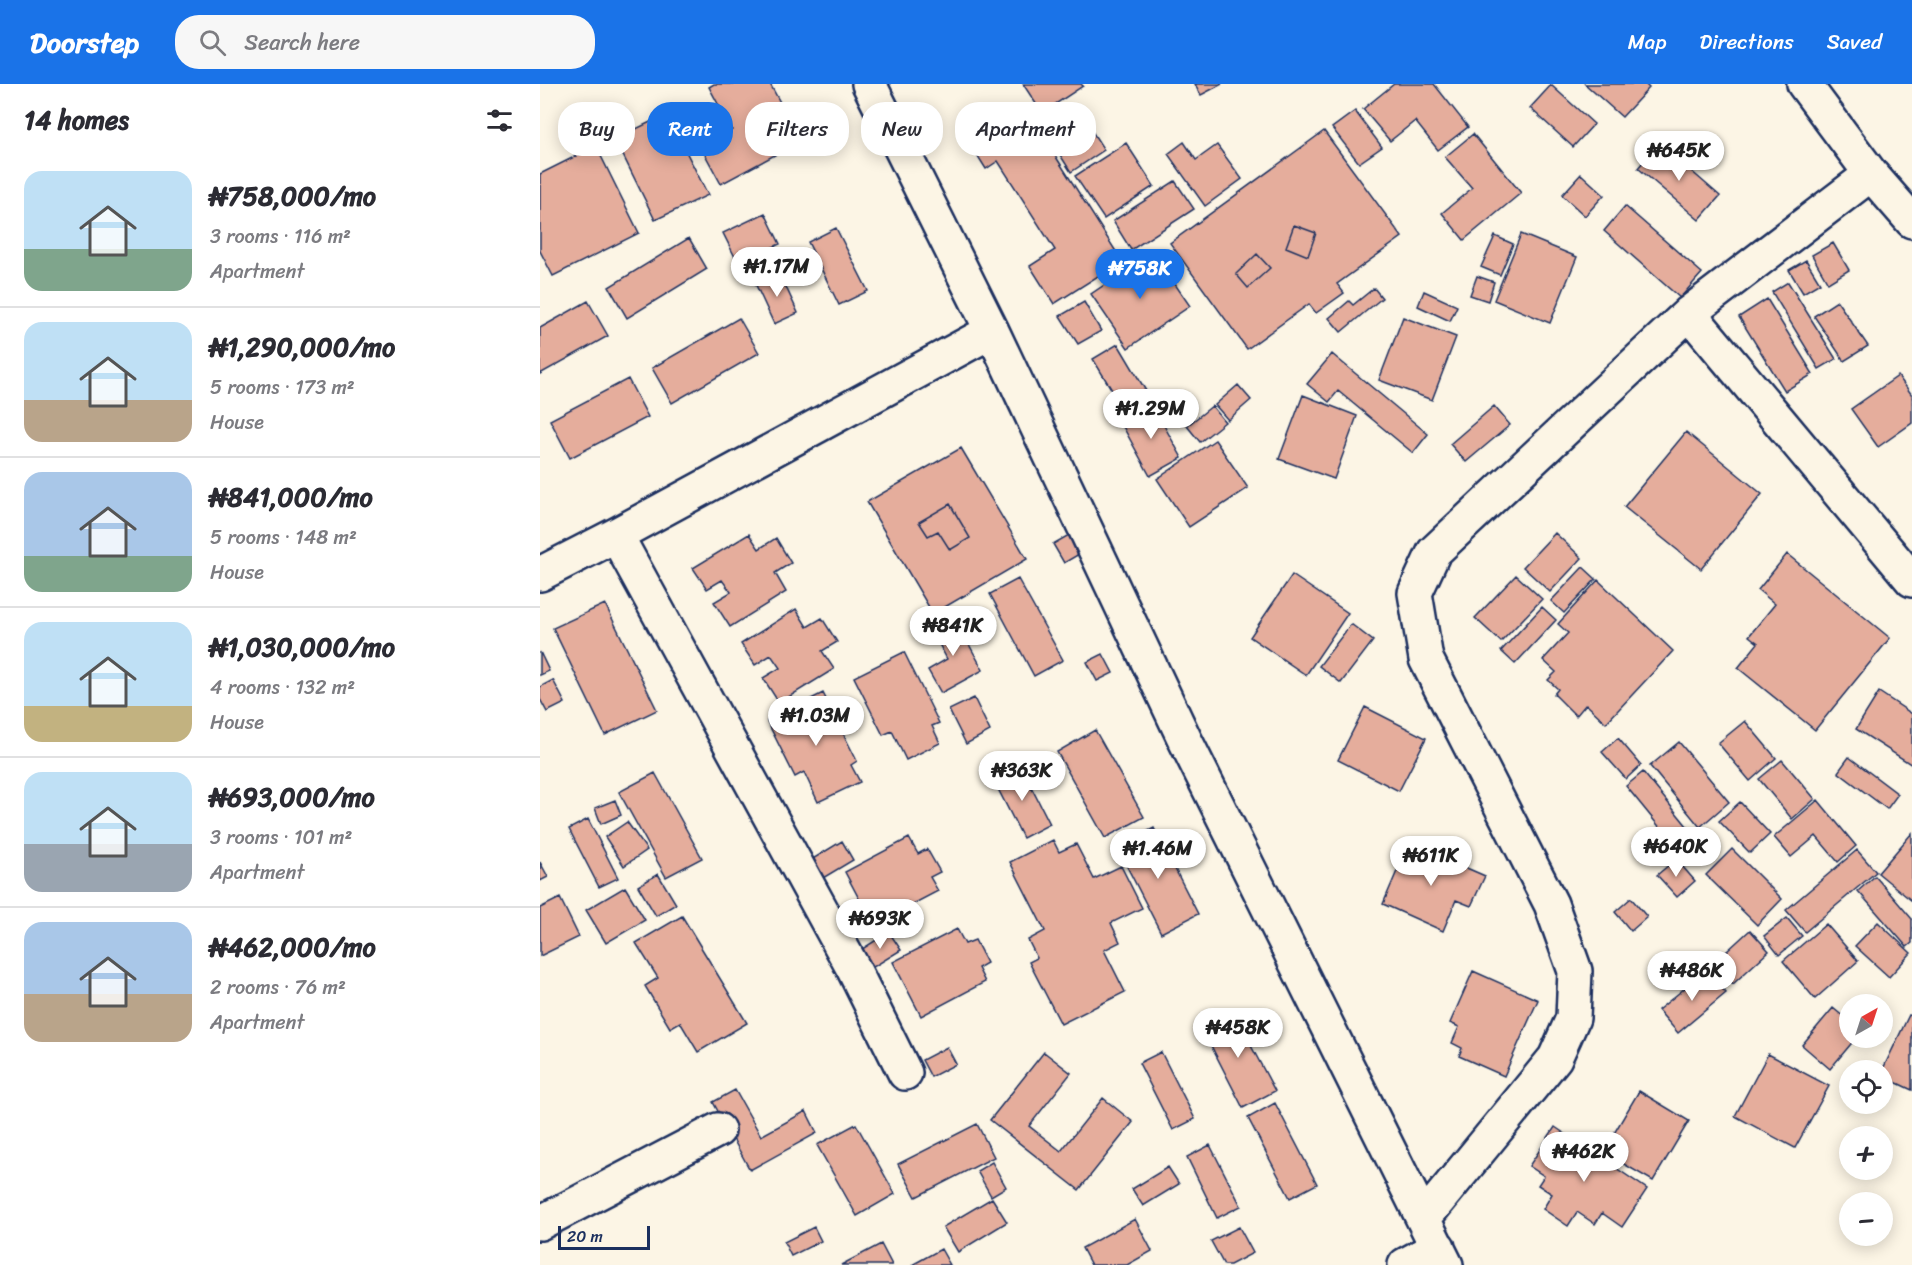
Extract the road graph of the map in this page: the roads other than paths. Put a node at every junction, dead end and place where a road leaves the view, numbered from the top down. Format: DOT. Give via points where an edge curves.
graph roads {
  1 [pos="869,84"];
  2 [pos="1804,84"];
  3 [pos="1871,174"];
  4 [pos="1912,221"];
  5 [pos="1689,314"];
  6 [pos="992,331"];
  7 [pos="616,535"];
  8 [pos="540,574"];
  9 [pos="1912,580"];
  10 [pos="905,1073"];
  11 [pos="718,1130"];
  12 [pos="1424,1218"];
  13 [pos="540,1223"];
  14 [pos="1442,1256"];
  15 [pos="1405,1265"];
  1 -- 6 [label="street"];
  2 -- 3 [label="street"];
  3 -- 4 [label="street"];
  3 -- 5 [label="street"];
  5 -- 9 [label="street"];
  5 -- 12 [label="street" via="1434,552 1415,593 1426,659 1551,904 1575,971 1573,1018 1556,1058"];
  6 -- 7 [label="street"];
  6 -- 12 [label="street" via="1185,740"];
  7 -- 8 [label="street"];
  7 -- 10 [label="street" via="853,968"];
  11 -- 13 [label="street"];
  12 -- 14 [label="street"];
  14 -- 15 [label="street"];
}
